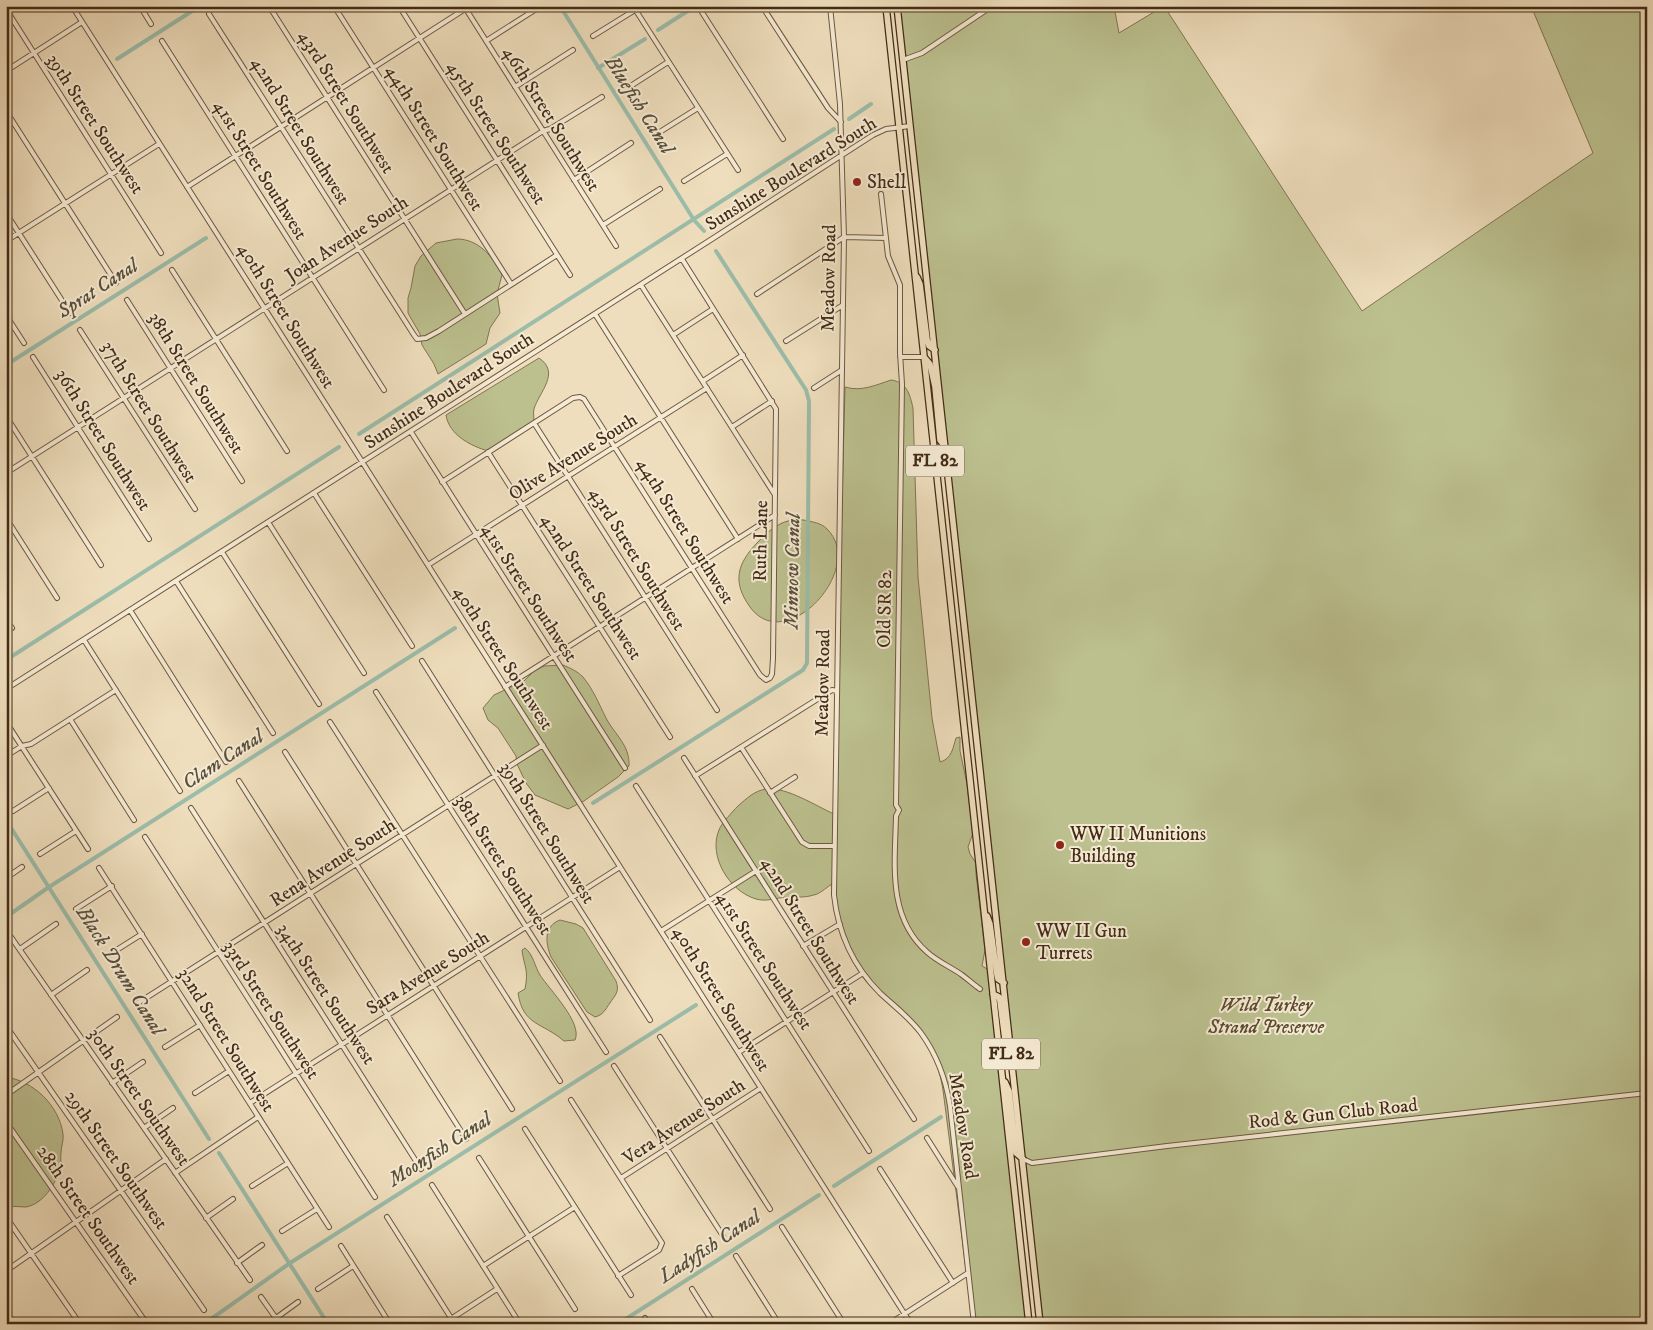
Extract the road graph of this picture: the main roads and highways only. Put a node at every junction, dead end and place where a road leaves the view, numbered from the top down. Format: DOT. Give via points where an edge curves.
graph roads {
  1 [pos="886,6"];
  2 [pos="897,6"];
  3 [pos="915,273"];
  4 [pos="935,350"];
  5 [pos="924,356"];
  6 [pos="945,448"];
  7 [pos="984,907"];
  8 [pos="1004,983"];
  9 [pos="993,994"];
  10 [pos="1012,1062"];
  11 [pos="1002,1075"];
  12 [pos="1023,1160"];
  13 [pos="1030,1324"];
  14 [pos="1040,1324"];
  1 -- 3 [label="highway, FL 82"];
  2 -- 4 [label="highway, FL 82"];
  3 -- 4 [label="highway" via="920,284 927,339"];
  3 -- 5 [label="highway, FL 82"];
  4 -- 6 [label="highway, FL 82"];
  5 -- 6 [label="highway" via="930,364 940,440"];
  5 -- 7 [label="highway, FL 82"];
  6 -- 8 [label="highway, FL 82"];
  7 -- 8 [label="highway" via="990,924 998,979"];
  7 -- 9 [label="highway, FL 82"];
  8 -- 10 [label="highway, FL 82"];
  9 -- 10 [label="highway" via="999,997 1007,1055"];
  9 -- 11 [label="highway, FL 82"];
  10 -- 12 [label="highway, FL 82"];
  11 -- 12 [label="highway" via="1008,1091 1016,1153"];
  11 -- 13 [label="highway, FL 82"];
  12 -- 14 [label="highway, FL 82"];
}
